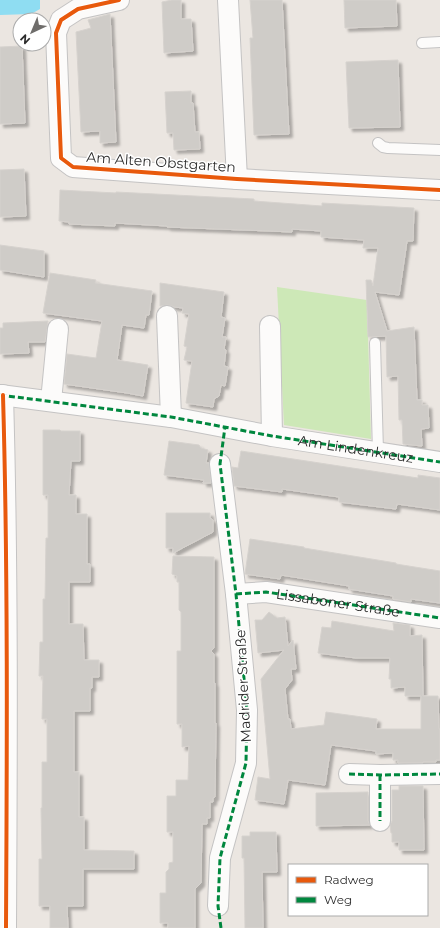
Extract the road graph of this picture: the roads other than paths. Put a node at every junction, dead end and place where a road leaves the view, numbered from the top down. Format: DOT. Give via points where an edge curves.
graph roads {
  1 [pos="119,0"];
  2 [pos="228,0"];
  3 [pos="440,42"];
  4 [pos="422,43"];
  5 [pos="378,143"];
  6 [pos="440,150"];
  7 [pos="237,179"];
  8 [pos="440,190"];
  9 [pos="167,316"];
  10 [pos="270,326"];
  11 [pos="58,329"];
  12 [pos="375,343"];
  13 [pos="1,395"];
  14 [pos="51,401"];
  15 [pos="172,417"];
  16 [pos="272,436"];
  17 [pos="378,452"];
  18 [pos="440,462"];
  19 [pos="220,464"];
  20 [pos="236,594"];
  21 [pos="440,618"];
  22 [pos="3,677"];
  23 [pos="349,774"];
  24 [pos="440,774"];
  25 [pos="380,775"];
  26 [pos="380,821"];
  27 [pos="3,856"];
  28 [pos="218,906"];
  29 [pos="6,928"];
  1 -- 7 [label="street, Am Alten Obstgarten" via="78,9 61,20 58,26 56,33 61,158 73,167"];
  2 -- 7 [label="street, Am Alten Obstgarten"];
  3 -- 4 [label="lane"];
  5 -- 6 [label="lane" via="388,148"];
  7 -- 8 [label="street, Am Alten Obstgarten"];
  9 -- 15 [label="street"];
  10 -- 16 [label="street"];
  11 -- 14 [label="street"];
  12 -- 17 [label="lane"];
  13 -- 14 [label="street, Am Lindenkreuz"];
  13 -- 22 [label="street" via="5,488"];
  14 -- 15 [label="street, Am Lindenkreuz"];
  15 -- 16 [label="street, Am Lindenkreuz"];
  16 -- 17 [label="street, Am Lindenkreuz"];
  17 -- 18 [label="street, Am Lindenkreuz"];
  19 -- 20 [label="street, Madrider Straße"];
  20 -- 21 [label="street, Lissaboner Straße" via="266,592"];
  20 -- 28 [label="street, Madrider Straße" via="247,710 246,763 220,858"];
  22 -- 27 [label="street"];
  23 -- 25 [label="street"];
  24 -- 25 [label="street"];
  25 -- 26 [label="street"];
  27 -- 29 [label="street"];
}
